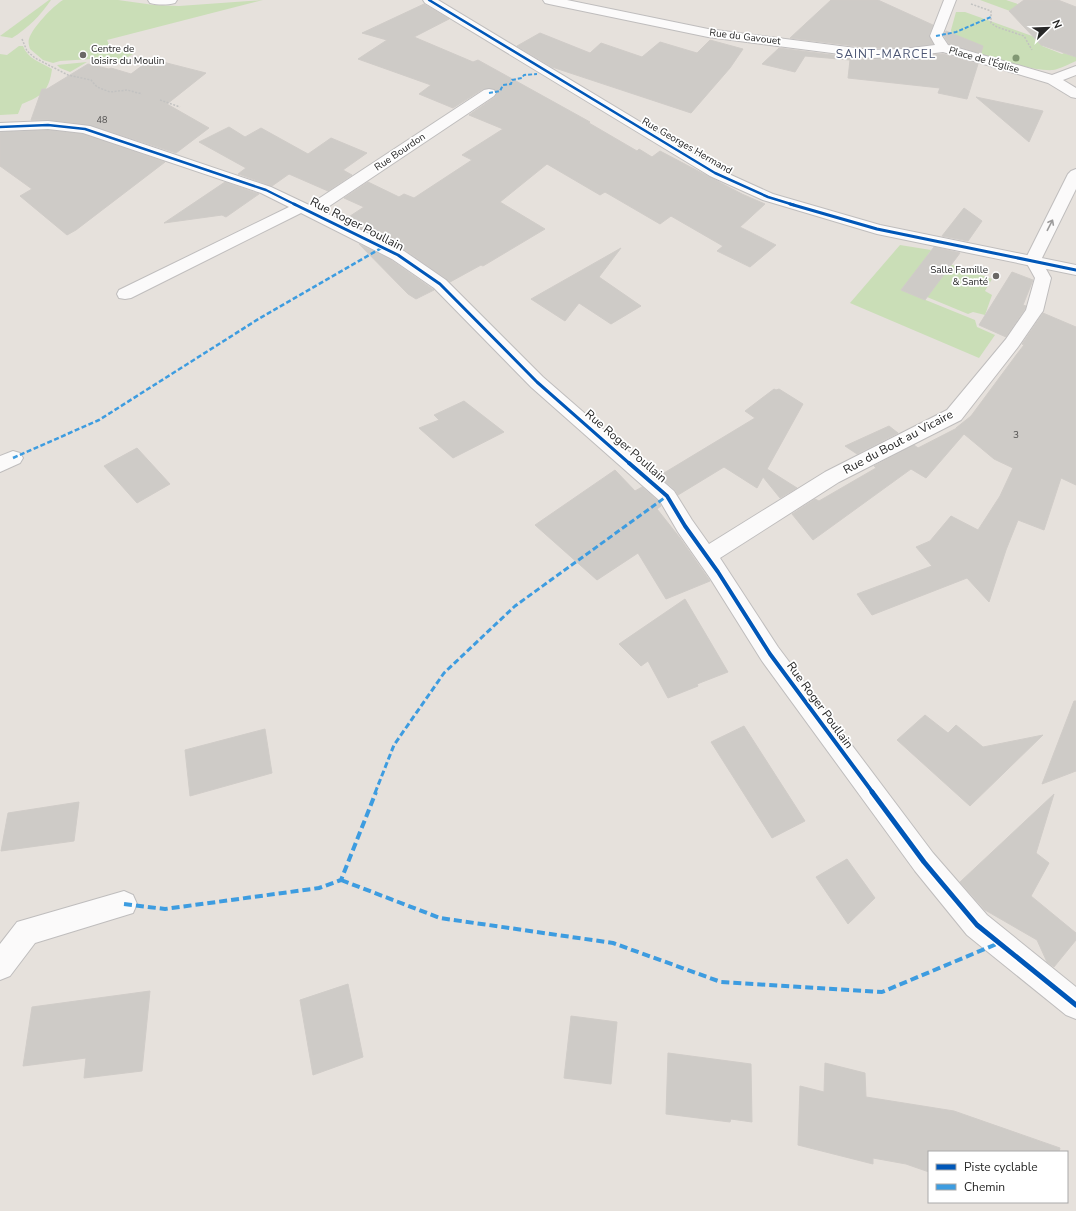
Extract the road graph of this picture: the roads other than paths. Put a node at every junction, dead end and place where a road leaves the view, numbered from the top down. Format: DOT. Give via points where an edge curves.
graph roads {
  1 [pos="154,0"];
  2 [pos="171,0"];
  3 [pos="429,0"];
  4 [pos="549,0"];
  5 [pos="950,0"];
  6 [pos="590,4"];
  7 [pos="943,48"];
  8 [pos="1076,70"];
  9 [pos="1053,80"];
  10 [pos="490,93"];
  11 [pos="1076,94"];
  12 [pos="0,127"];
  13 [pos="1076,174"];
  14 [pos="306,210"];
  15 [pos="1033,260"];
  16 [pos="1076,270"];
  17 [pos="125,294"];
  18 [pos="707,556"];
  19 [pos="124,904"];
  20 [pos="0,966"];
  21 [pos="1076,1005"];
  1 -- 2 [label="street"];
  3 -- 15 [label="street, Rue Georges Hermand" via="715,173 768,197 877,229"];
  4 -- 6 [label="street, Rue du Gavouet"];
  5 -- 7 [label="street, Place de l'Église" via="936,36"];
  6 -- 7 [label="street, Rue du Gavouet" via="708,33 871,54"];
  7 -- 9 [label="street, Place de l'Église"];
  8 -- 9 [label="street"];
  9 -- 11 [label="street, Place de l'Église"];
  10 -- 14 [label="street, Rue Bourdon"];
  12 -- 14 [label="street, Rue Roger Poullain" via="48,125 85,129 266,190"];
  15 -- 13 [label="street, one-way"];
  14 -- 17 [label="street, Rue Bourdon"];
  14 -- 18 [label="street, Rue Roger Poullain" via="398,255 440,284 537,382 667,496"];
  15 -- 16 [label="street, Rue Georges Hermand"];
  15 -- 18 [label="street, Rue du Bout au Vicaire" via="1043,278 1034,311 1012,343 954,415 832,477"];
  18 -- 21 [label="street, Rue Roger Poullain" via="770,654 924,862 977,925"];
  19 -- 20 [label="street" via="27,932"];
}
